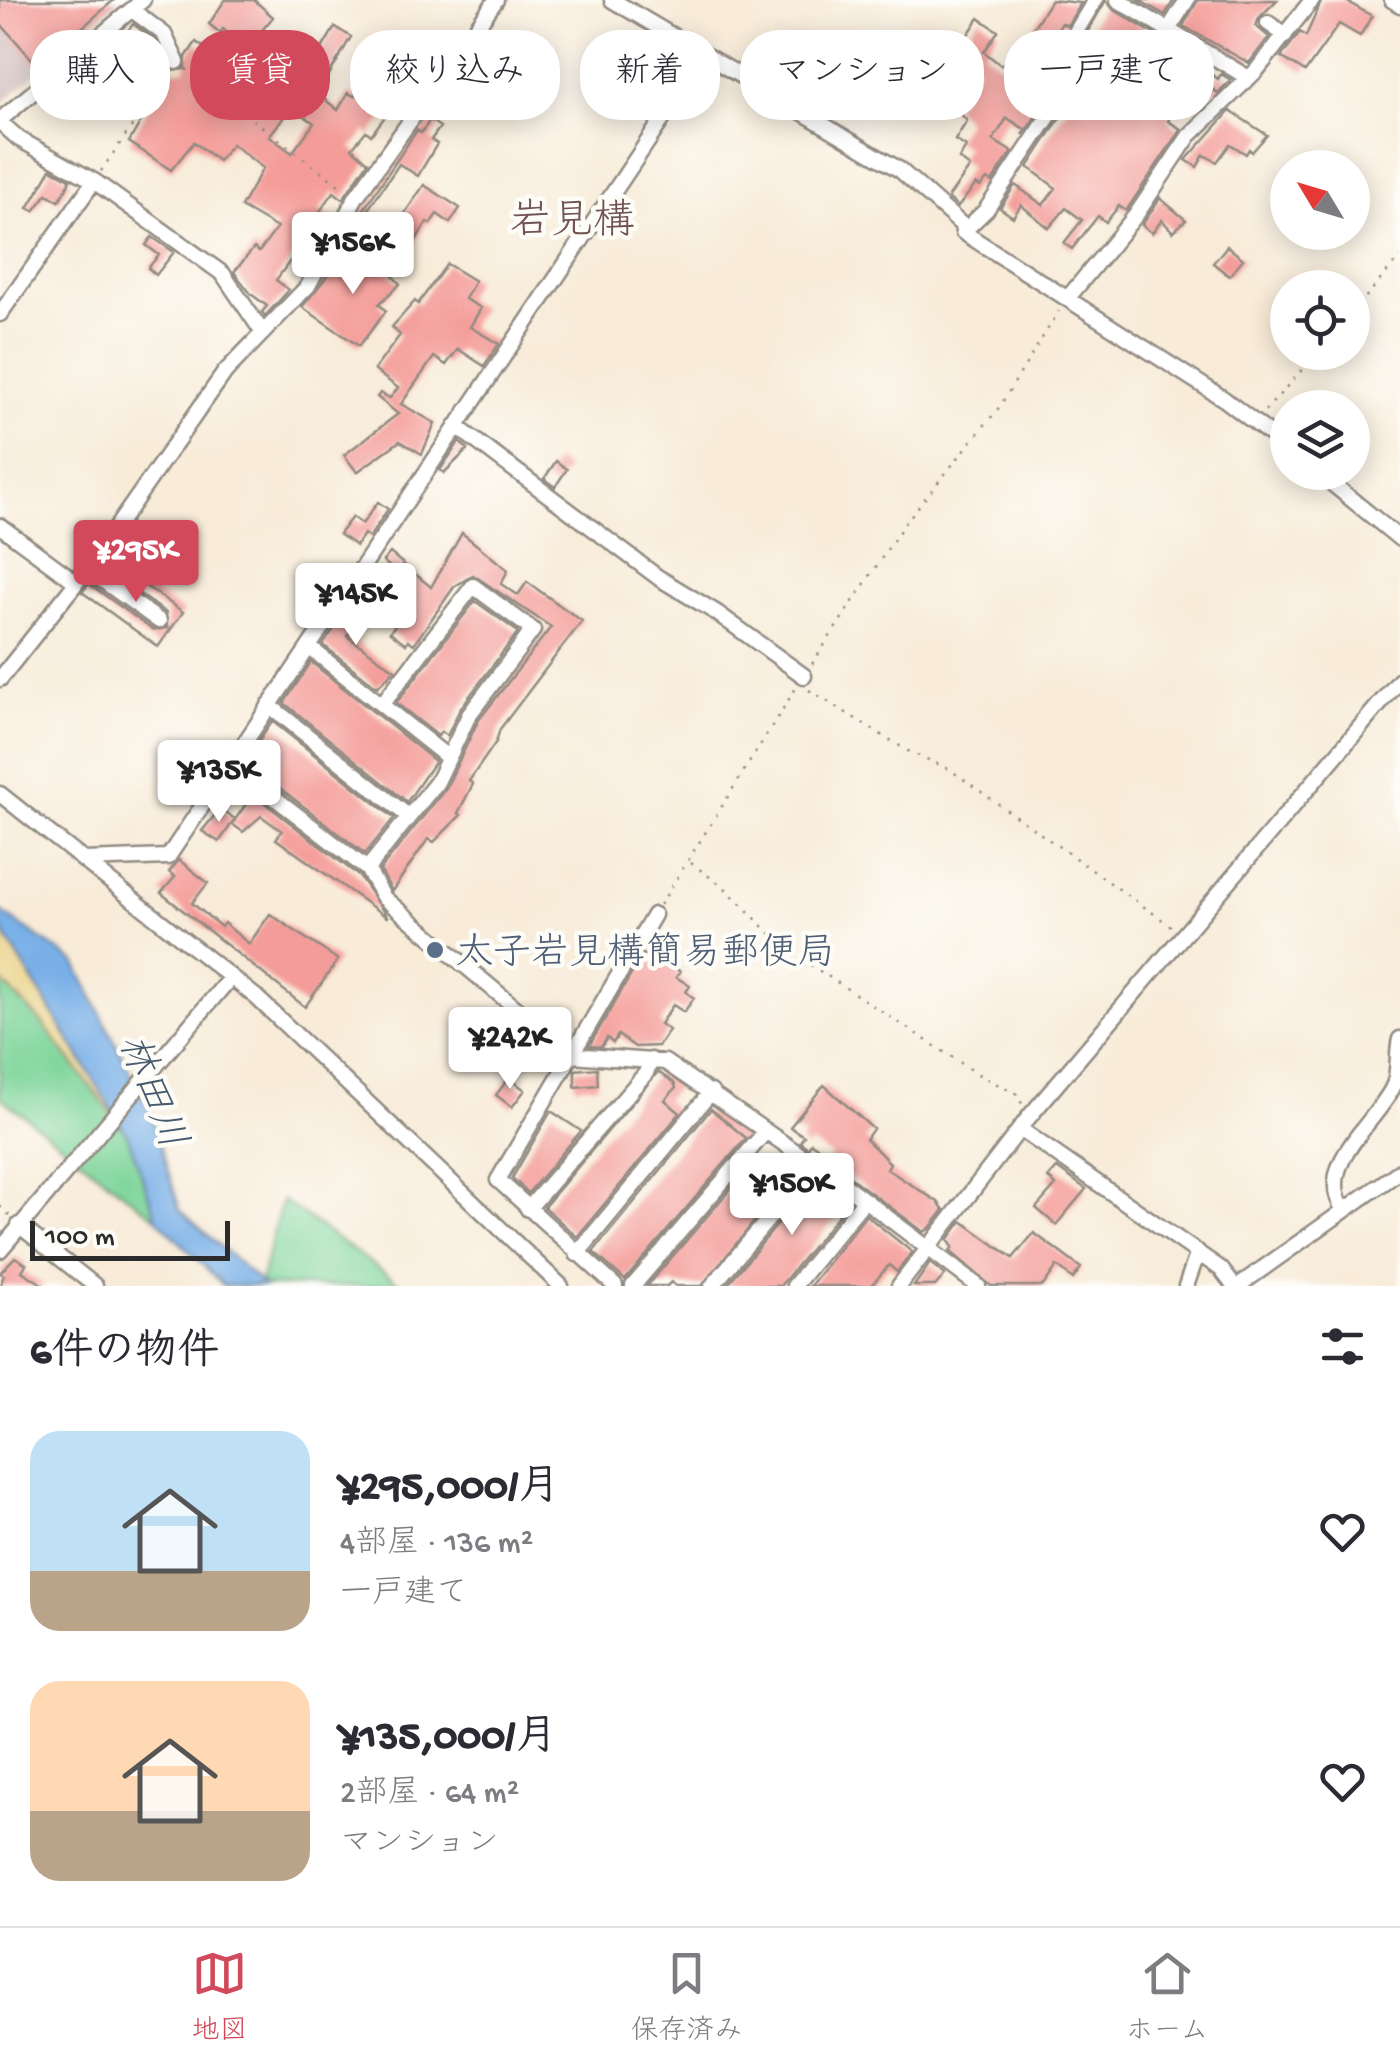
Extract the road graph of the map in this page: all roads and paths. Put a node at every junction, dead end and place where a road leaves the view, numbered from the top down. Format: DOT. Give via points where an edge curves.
graph roads {
  1 [pos="496,0"];
  2 [pos="612,0"];
  3 [pos="1095,0"];
  4 [pos="1118,0"];
  5 [pos="1187,0"];
  6 [pos="1312,0"];
  7 [pos="1392,0"];
  8 [pos="138,5"];
  9 [pos="1400,5"];
  10 [pos="1268,23"];
  11 [pos="662,30"];
  12 [pos="1076,30"];
  13 [pos="1168,30"];
  14 [pos="1284,34"];
  15 [pos="1214,57"];
  16 [pos="177,62"];
  17 [pos="720,65"];
  18 [pos="1247,77"];
  19 [pos="662,120"];
  20 [pos="1046,120"];
  21 [pos="0,121"];
  22 [pos="94,181"];
  23 [pos="356,197"];
  24 [pos="963,232"];
  25 [pos="1400,257"];
  26 [pos="1370,292"];
  27 [pos="1067,299"];
  28 [pos="0,314"];
  29 [pos="263,332"];
  30 [pos="1302,370"];
  31 [pos="1256,422"];
  32 [pos="456,426"];
  33 [pos="1270,433"];
  34 [pos="1340,490"];
  35 [pos="0,526"];
  36 [pos="1400,539"];
  37 [pos="87,568"];
  38 [pos="76,582"];
  39 [pos="158,621"];
  40 [pos="309,646"];
  41 [pos="804,676"];
  42 [pos="0,680"];
  43 [pos="1400,680"];
  44 [pos="268,704"];
  45 [pos="382,704"];
  46 [pos="446,756"];
  47 [pos="231,764"];
  48 [pos="0,794"];
  49 [pos="408,816"];
  50 [pos="84,860"];
  51 [pos="690,862"];
  52 [pos="367,869"];
  53 [pos="654,915"];
  54 [pos="1182,934"];
  55 [pos="232,977"];
  56 [pos="1400,1040"];
  57 [pos="572,1055"];
  58 [pos="651,1060"];
  59 [pos="711,1092"];
  60 [pos="1025,1123"];
  61 [pos="766,1131"];
  62 [pos="814,1165"];
  63 [pos="1400,1172"];
  64 [pos="862,1202"];
  65 [pos="528,1209"];
  66 [pos="1344,1210"];
  67 [pos="19,1225"];
  68 [pos="928,1249"];
  69 [pos="0,1250"];
  70 [pos="1198,1252"];
  71 [pos="577,1254"];
  72 [pos="95,1286"];
  73 [pos="561,1286"];
  74 [pos="616,1286"];
  75 [pos="633,1286"];
  76 [pos="712,1286"];
  77 [pos="794,1286"];
  78 [pos="900,1286"];
  79 [pos="978,1286"];
  80 [pos="1186,1286"];
  81 [pos="1236,1286"];
  1 -- 23 [label="street"];
  2 -- 11 [label="street"];
  3 -- 12 [label="street"];
  4 -- 13 [label="street"];
  5 -- 13 [label="street"];
  6 -- 14 [label="street"];
  7 -- 9 [label="street"];
  8 -- 16 [label="street" via="164,34"];
  8 -- 21 [label="street"];
  10 -- 14 [label="street"];
  14 -- 18 [label="street"];
  15 -- 18 [label="street"];
  16 -- 22 [label="path"];
  16 -- 23 [label="path"];
  17 -- 24 [label="street" via="900,170"];
  18 -- 27 [label="street" via="1189,136"];
  19 -- 32 [label="street"];
  20 -- 24 [label="street" via="986,210"];
  21 -- 22 [label="street" via="19,140"];
  22 -- 28 [label="street"];
  22 -- 29 [label="street" via="223,274"];
  23 -- 29 [label="street" via="308,286"];
  24 -- 27 [label="street"];
  25 -- 26 [label="path"];
  27 -- 31 [label="street"];
  27 -- 41 [label="path" via="998,409 904,524"];
  29 -- 37 [label="street" via="225,372"];
  30 -- 31 [label="path"];
  31 -- 33 [label="street"];
  32 -- 40 [label="street"];
  32 -- 41 [label="street" via="659,578"];
  34 -- 36 [label="street"];
  35 -- 38 [label="street"];
  37 -- 38 [label="street"];
  37 -- 39 [label="street"];
  38 -- 42 [label="street"];
  40 -- 44 [label="street"];
  40 -- 45 [label="street"];
  43 -- 54 [label="street"];
  44 -- 47 [label="street"];
  44 -- 49 [label="street"];
  45 -- 46 [label="street"];
  45 -- 46 [label="street" via="473,586 533,630"];
  46 -- 49 [label="street" via="438,782"];
  47 -- 50 [label="street" via="168,857"];
  47 -- 52 [label="street"];
  48 -- 50 [label="street"];
  49 -- 52 [label="street"];
  50 -- 55 [label="street"];
  51 -- 53 [label="path"];
  51 -- 54 [label="path" via="798,684 949,769"];
  51 -- 60 [label="path" via="786,949 1017,1094"];
  52 -- 57 [label="street" via="384,898"];
  53 -- 57 [label="street"];
  54 -- 60 [label="street"];
  55 -- 67 [label="street"];
  55 -- 73 [label="street"];
  56 -- 66 [label="street" via="1394,1086 1334,1181"];
  57 -- 58 [label="street"];
  57 -- 65 [label="street" via="498,1180"];
  58 -- 59 [label="street"];
  58 -- 65 [label="street"];
  59 -- 61 [label="street"];
  59 -- 71 [label="street"];
  60 -- 68 [label="street"];
  60 -- 70 [label="street"];
  61 -- 62 [label="street"];
  61 -- 75 [label="street"];
  62 -- 64 [label="street"];
  62 -- 76 [label="street"];
  63 -- 66 [label="street"];
  64 -- 68 [label="street"];
  64 -- 77 [label="street"];
  65 -- 71 [label="street"];
  66 -- 81 [label="street"];
  67 -- 69 [label="street"];
  67 -- 72 [label="street"];
  68 -- 78 [label="street"];
  68 -- 79 [label="street"];
  70 -- 80 [label="street"];
  70 -- 81 [label="street"];
  71 -- 74 [label="street"];
}
